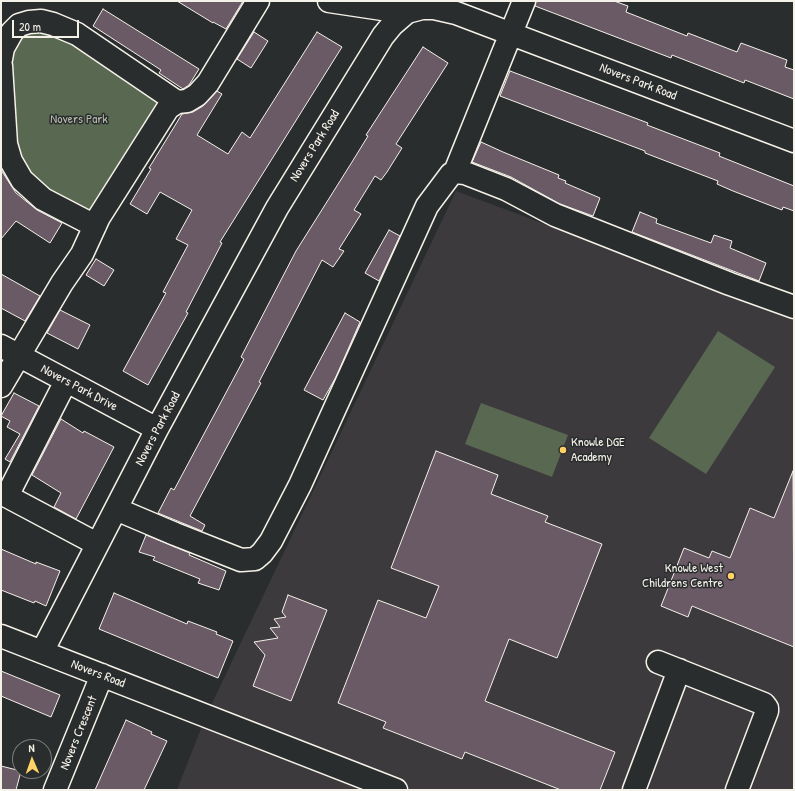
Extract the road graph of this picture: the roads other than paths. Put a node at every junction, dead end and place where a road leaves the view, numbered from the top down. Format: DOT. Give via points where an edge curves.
graph roads {
  1 [pos="258,1"];
  2 [pos="329,1"];
  3 [pos="524,1"];
  4 [pos="407,12"];
  5 [pos="511,34"];
  6 [pos="1,59"];
  7 [pos="1,66"];
  8 [pos="177,102"];
  9 [pos="794,141"];
  10 [pos="456,172"];
  11 [pos="95,226"];
  12 [pos="794,307"];
  13 [pos="10,351"];
  14 [pos="66,381"];
  15 [pos="1,386"];
  16 [pos="157,430"];
  17 [pos="4,495"];
  18 [pos="116,509"];
  19 [pos="97,544"];
  20 [pos="1,636"];
  21 [pos="42,652"];
  22 [pos="658,662"];
  23 [pos="679,670"];
  24 [pos="102,675"];
  25 [pos="55,790"];
  26 [pos="396,790"];
  27 [pos="634,790"];
  28 [pos="737,790"];
  1 -- 8 [label="street" via="208,83 197,96"];
  2 -- 4 [label="street"];
  3 -- 5 [label="street"];
  4 -- 5 [label="street, Novers Park Road" via="434,8 456,13"];
  4 -- 16 [label="street, Novers Park Road" via="383,36 277,208"];
  5 -- 9 [label="street, Novers Park Road"];
  5 -- 10 [label="street"];
  6 -- 8 [label="street" via="12,32 29,22 41,21 77,34"];
  7 -- 11 [label="street" via="6,144 11,161 22,180 43,199"];
  8 -- 11 [label="street" via="168,108"];
  10 -- 12 [label="street" via="465,173 506,190 563,218"];
  10 -- 18 [label="street" via="451,174 427,206 300,485 271,541 262,553 255,559 241,560"];
  11 -- 13 [label="street" via="82,254"];
  13 -- 14 [label="street, Novers Park Drive"];
  13 -- 15 [label="street"];
  14 -- 16 [label="street, Novers Park Drive"];
  14 -- 17 [label="street"];
  16 -- 18 [label="street, Novers Park Road"];
  17 -- 19 [label="street"];
  18 -- 19 [label="street, Novers Park Road"];
  19 -- 21 [label="street, Novers Park Road"];
  20 -- 21 [label="street, Novers Road"];
  21 -- 24 [label="street, Novers Road"];
  22 -- 23 [label="street"];
  23 -- 27 [label="street"];
  23 -- 28 [label="street" via="764,704 767,708"];
  24 -- 25 [label="street, Novers Crescent"];
  24 -- 26 [label="street, Novers Road"];
}
